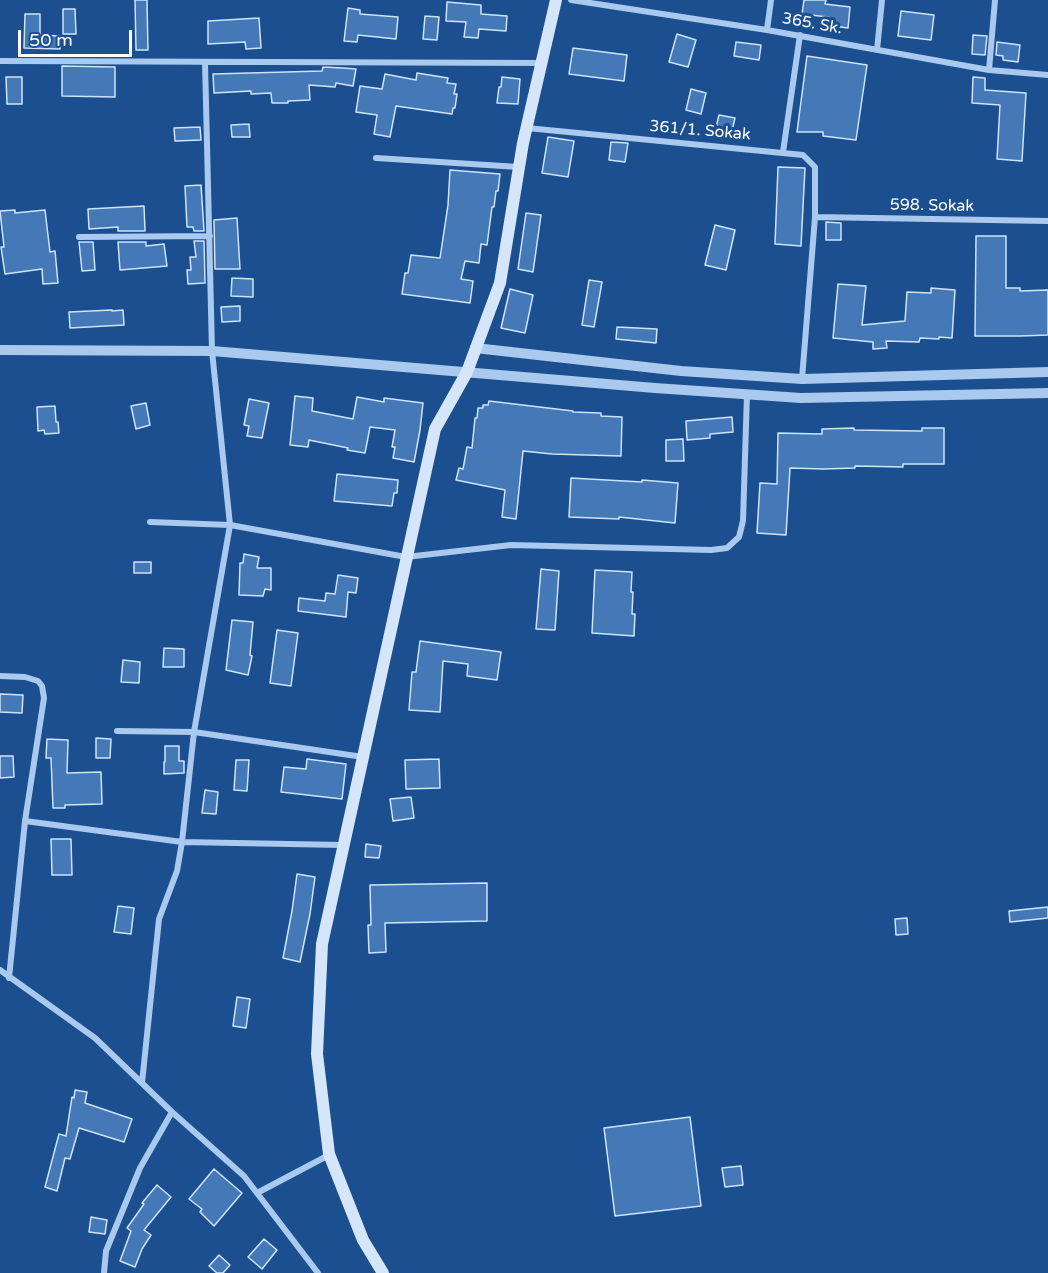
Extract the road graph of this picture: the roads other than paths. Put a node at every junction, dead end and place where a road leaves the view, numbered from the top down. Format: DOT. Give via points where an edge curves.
graph roads {
  1 [pos="556,0"];
  2 [pos="571,0"];
  3 [pos="771,0"];
  4 [pos="882,0"];
  5 [pos="995,0"];
  6 [pos="767,30"];
  7 [pos="800,35"];
  8 [pos="877,50"];
  9 [pos="0,61"];
  10 [pos="205,62"];
  11 [pos="542,63"];
  12 [pos="989,70"];
  13 [pos="1048,75"];
  14 [pos="527,128"];
  15 [pos="783,152"];
  16 [pos="376,158"];
  17 [pos="519,167"];
  18 [pos="815,217"];
  19 [pos="1048,221"];
  20 [pos="210,236"];
  21 [pos="79,237"];
  22 [pos="476,348"];
  23 [pos="0,350"];
  24 [pos="212,351"];
  25 [pos="467,372"];
  26 [pos="1048,372"];
  27 [pos="802,379"];
  28 [pos="1048,393"];
  29 [pos="747,394"];
  30 [pos="150,522"];
  31 [pos="230,525"];
  32 [pos="406,557"];
  33 [pos="0,676"];
  34 [pos="117,731"];
  35 [pos="194,732"];
  36 [pos="363,757"];
  37 [pos="25,821"];
  38 [pos="182,842"];
  39 [pos="344,845"];
  40 [pos="0,970"];
  41 [pos="9,978"];
  42 [pos="142,1083"];
  43 [pos="172,1112"];
  44 [pos="329,1154"];
  45 [pos="257,1193"];
  46 [pos="104,1273"];
  47 [pos="318,1273"];
  48 [pos="382,1273"];
  1 -- 11 [label="main road"];
  2 -- 6 [label="street, 365. Sk."];
  3 -- 6 [label="street"];
  4 -- 8 [label="street"];
  5 -- 12 [label="street"];
  6 -- 7 [label="street, 365. Sk."];
  7 -- 8 [label="street, 365. Sk."];
  7 -- 15 [label="street"];
  8 -- 12 [label="street, 365. Sk."];
  9 -- 10 [label="street"];
  10 -- 11 [label="street"];
  10 -- 20 [label="street"];
  11 -- 14 [label="main road"];
  12 -- 13 [label="street, 365. Sk."];
  14 -- 15 [label="street, 361/1. Sokak"];
  14 -- 17 [label="main road"];
  15 -- 18 [label="street, 361/1. Sokak" via="802,155 815,167"];
  16 -- 17 [label="street"];
  17 -- 22 [label="main road" via="500,283"];
  18 -- 19 [label="street, 598. Sokak"];
  18 -- 27 [label="street, 361/1. Sokak"];
  20 -- 21 [label="street"];
  20 -- 24 [label="street"];
  22 -- 25 [label="main road"];
  22 -- 27 [label="street" via="681,371"];
  23 -- 24 [label="street"];
  24 -- 25 [label="street"];
  24 -- 31 [label="street"];
  25 -- 29 [label="street"];
  25 -- 32 [label="main road" via="435,429"];
  26 -- 27 [label="street"];
  28 -- 29 [label="street" via="801,398"];
  29 -- 32 [label="street" via="743,521 739,537 727,548 511,545"];
  30 -- 31 [label="street"];
  31 -- 32 [label="street"];
  31 -- 35 [label="street"];
  32 -- 36 [label="main road"];
  33 -- 37 [label="street" via="25,677 42,686 44,698"];
  34 -- 35 [label="street"];
  35 -- 36 [label="street"];
  35 -- 38 [label="street"];
  36 -- 39 [label="main road"];
  37 -- 38 [label="street"];
  37 -- 41 [label="street"];
  38 -- 39 [label="street"];
  38 -- 42 [label="street" via="177,871 159,919"];
  39 -- 44 [label="main road" via="322,944 320,977 317,1054"];
  40 -- 41 [label="street"];
  41 -- 42 [label="street" via="95,1038"];
  42 -- 43 [label="street"];
  43 -- 45 [label="street" via="244,1176"];
  43 -- 46 [label="street" via="140,1168 106,1251"];
  44 -- 45 [label="street"];
  44 -- 48 [label="main road" via="363,1240"];
  45 -- 47 [label="street"];
}
